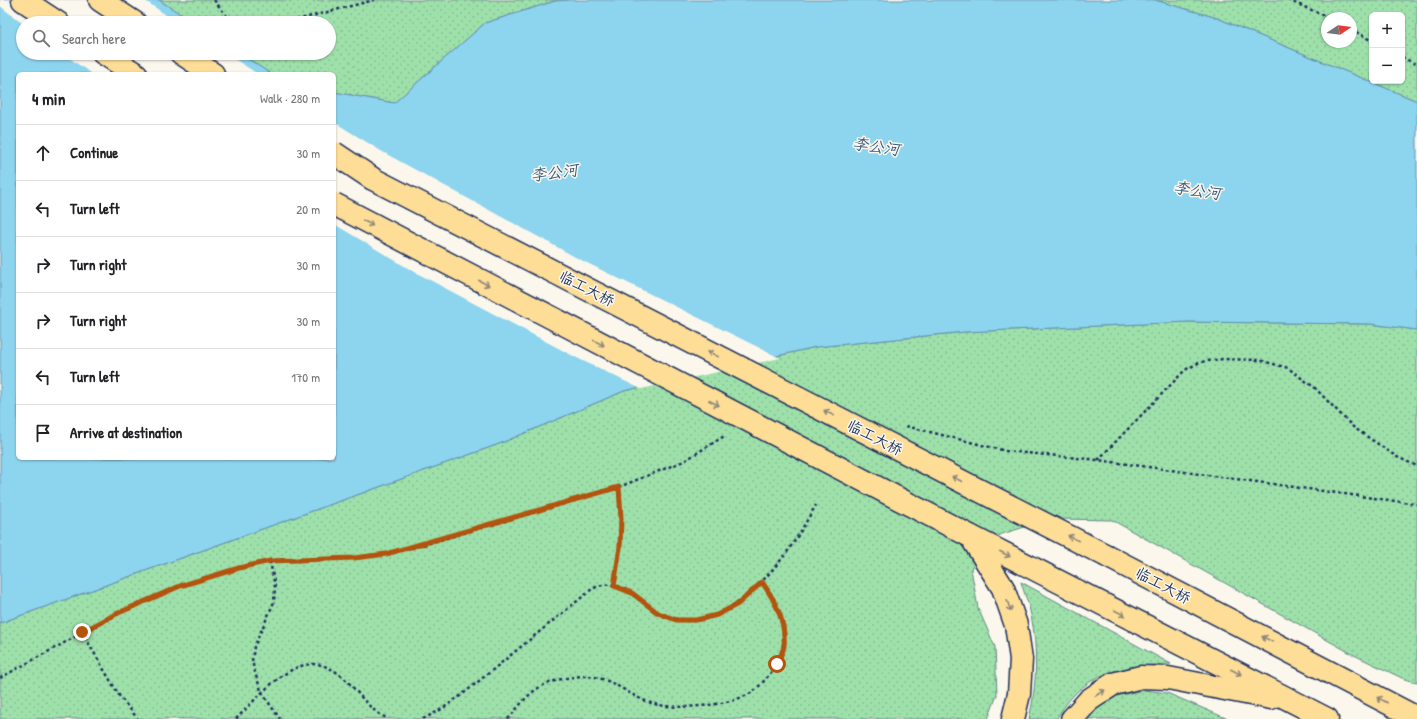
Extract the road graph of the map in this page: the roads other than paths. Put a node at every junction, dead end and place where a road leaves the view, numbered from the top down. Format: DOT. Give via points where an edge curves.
graph roads {
  1 [pos="23,0"];
  2 [pos="100,0"];
  3 [pos="47,16"];
  4 [pos="124,16"];
  5 [pos="114,60"];
  6 [pos="192,60"];
  7 [pos="133,72"];
  8 [pos="210,72"];
  9 [pos="336,154"];
  10 [pos="336,205"];
  11 [pos="970,536"];
  12 [pos="1019,694"];
  13 [pos="1296,703"];
  14 [pos="1414,714"];
  15 [pos="1007,719"];
  16 [pos="1013,719"];
  17 [pos="1072,719"];
  18 [pos="1327,719"];
  1 -- 3 [label="main road"];
  2 -- 4 [label="main road"];
  5 -- 7 [label="main road"];
  6 -- 8 [label="main road"];
  14 -- 9 [label="main road, 临工大桥, one-way, bridge" via="373,179"];
  10 -- 11 [label="main road, one-way, bridge"];
  11 -- 12 [label="main road, one-way" via="1003,588 1016,625 1021,658"];
  11 -- 13 [label="main road, one-way"];
  12 -- 15 [label="main road"];
  12 -- 16 [label="main road"];
  17 -- 13 [label="main road, one-way" via="1089,700 1113,684 1141,677 1168,678"];
  13 -- 18 [label="main road"];
}
